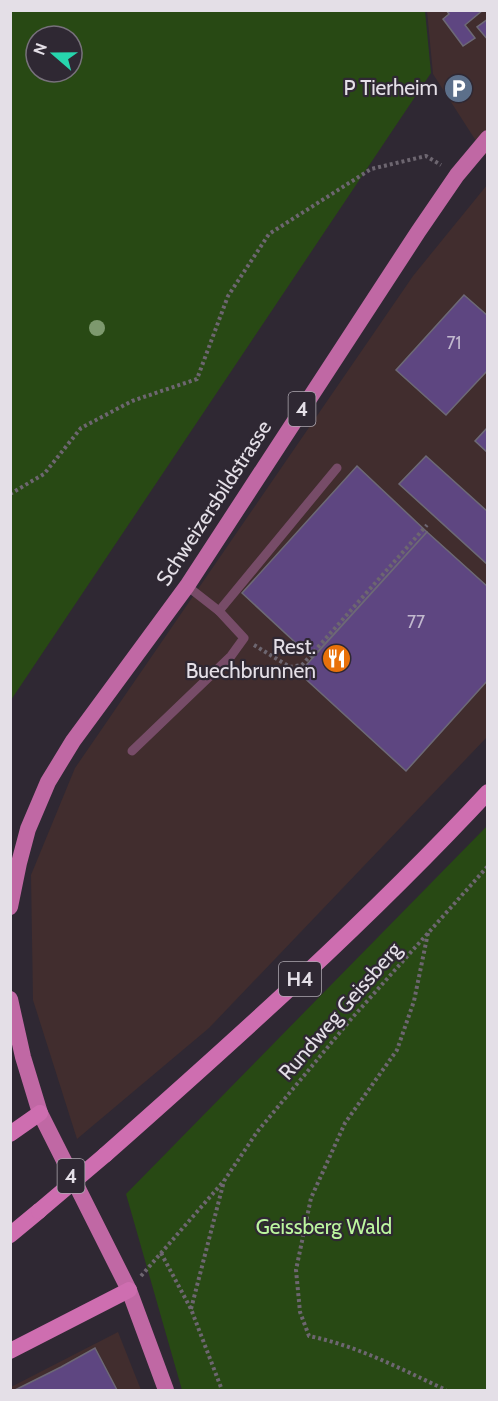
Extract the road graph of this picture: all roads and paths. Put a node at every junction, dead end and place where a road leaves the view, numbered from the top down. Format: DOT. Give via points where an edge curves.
graph roads {
  1 [pos="488,138"];
  2 [pos="457,175"];
  3 [pos="337,468"];
  4 [pos="10,494"];
  5 [pos="427,525"];
  6 [pos="187,586"];
  7 [pos="219,611"];
  8 [pos="244,638"];
  9 [pos="132,752"];
  10 [pos="488,792"];
  11 [pos="488,866"];
  12 [pos="10,907"];
  13 [pos="428,933"];
  14 [pos="10,999"];
  15 [pos="40,1113"];
  16 [pos="10,1134"];
  17 [pos="224,1181"];
  18 [pos="10,1235"];
  19 [pos="161,1253"];
  20 [pos="129,1290"];
  21 [pos="191,1309"];
  22 [pos="10,1351"];
  23 [pos="166,1390"];
  24 [pos="222,1390"];
  25 [pos="446,1390"];
  1 -- 2 [label="main road, Schweizersbildstrasse / 4"];
  2 -- 4 [label="path" via="426,156 371,169 269,234 228,296 197,379 132,401 81,428 44,474"];
  2 -- 6 [label="main road, Schweizersbildstrasse / 4"];
  3 -- 7 [label="lane"];
  5 -- 8 [label="path" via="302,665 290,667"];
  6 -- 7 [label="lane"];
  6 -- 12 [label="main road, Schweizersbildstrasse / 4" via="73,741 48,782 28,829"];
  7 -- 8 [label="lane"];
  8 -- 9 [label="lane" via="231,656"];
  10 -- 18 [label="highway, H4, bridge" via="277,1001"];
  11 -- 13 [label="path, Rundweg Geissberg"];
  13 -- 17 [label="path, Rundweg Geissberg" via="257,1132"];
  13 -- 25 [label="path" via="414,1001 397,1050 345,1123 312,1198 296,1270 300,1312 309,1336 373,1356"];
  14 -- 15 [label="main road, 4"];
  15 -- 16 [label="highway"];
  15 -- 20 [label="main road, 4"];
  17 -- 19 [label="path, Rundweg Geissberg"];
  17 -- 21 [label="path, Rundweg Geissberg"];
  19 -- 20 [label="path, Rundweg Geissberg"];
  19 -- 21 [label="path"];
  20 -- 22 [label="highway"];
  20 -- 23 [label="main road, 4"];
  21 -- 24 [label="path"];
}
